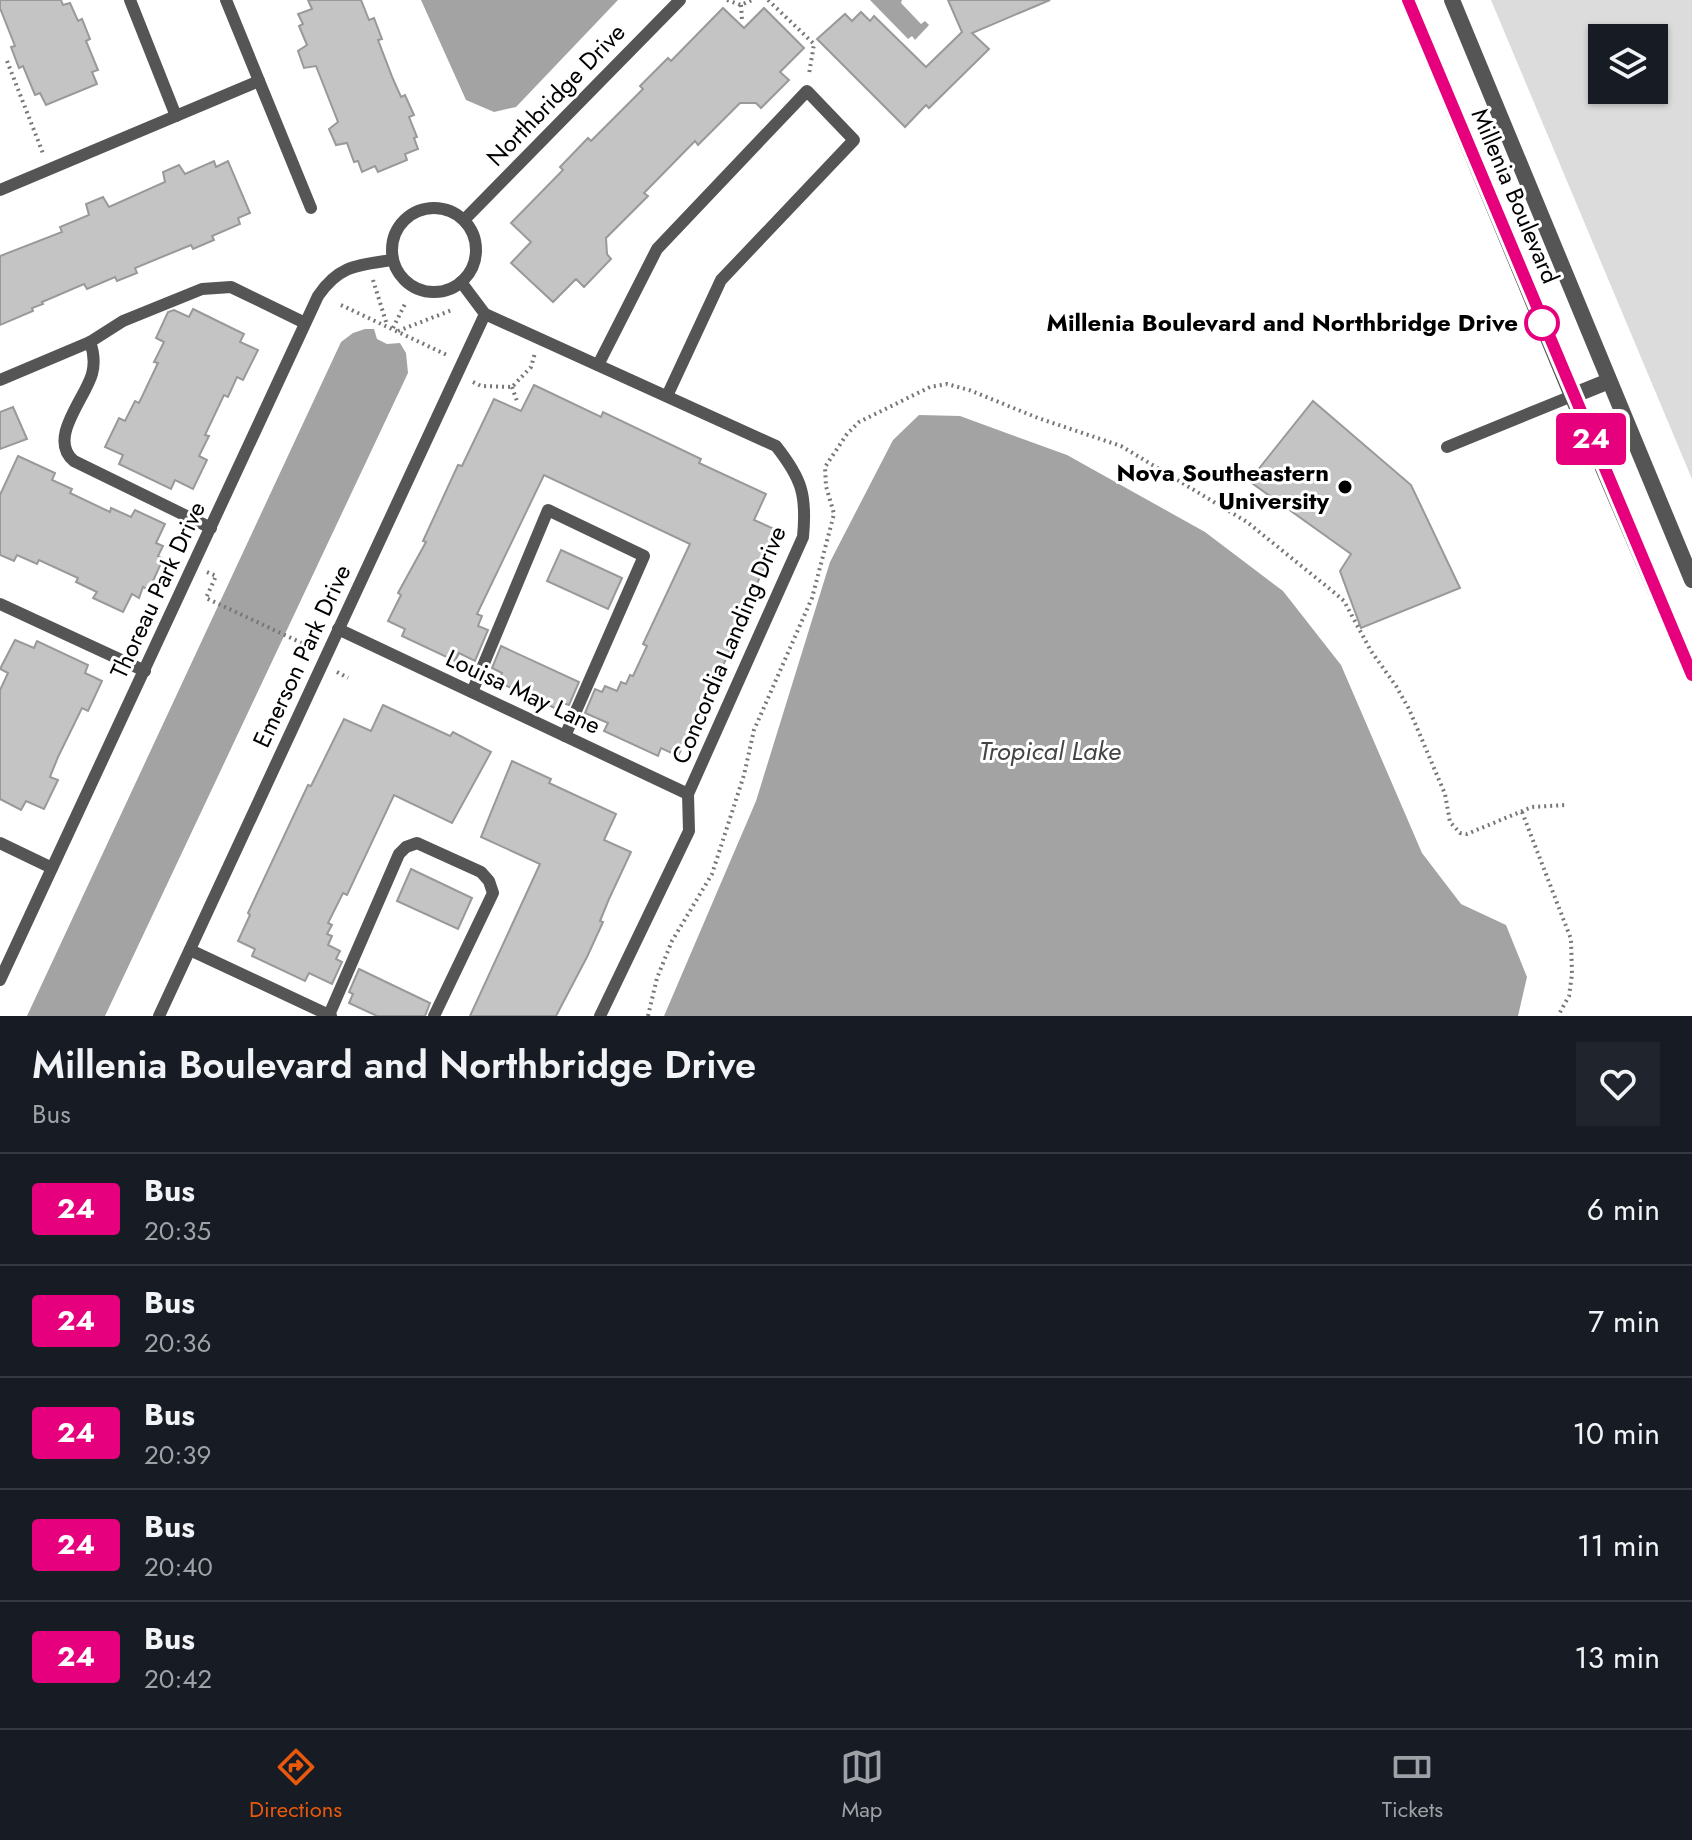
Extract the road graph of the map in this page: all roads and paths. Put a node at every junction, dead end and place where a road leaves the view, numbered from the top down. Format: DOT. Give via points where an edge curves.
graph roads {
  1 [pos="130,0"];
  2 [pos="226,0"];
  3 [pos="680,0"];
  4 [pos="727,0"];
  5 [pos="752,0"];
  6 [pos="768,0"];
  7 [pos="1408,0"];
  8 [pos="1452,0"];
  9 [pos="741,5"];
  10 [pos="742,20"];
  11 [pos="7,61"];
  12 [pos="259,81"];
  13 [pos="807,91"];
  14 [pos="176,116"];
  15 [pos="49,169"];
  16 [pos="0,190"];
  17 [pos="311,208"];
  18 [pos="464,220"];
  19 [pos="392,260"];
  20 [pos="372,278"];
  21 [pos="461,282"];
  22 [pos="406,302"];
  23 [pos="341,305"];
  24 [pos="452,310"];
  25 [pos="485,314"];
  26 [pos="305,323"];
  27 [pos="392,329"];
  28 [pos="539,339"];
  29 [pos="90,342"];
  30 [pos="462,362"];
  31 [pos="598,365"];
  32 [pos="456,376"];
  33 [pos="0,380"];
  34 [pos="1609,381"];
  35 [pos="512,387"];
  36 [pos="667,396"];
  37 [pos="1572,396"];
  38 [pos="518,404"];
  39 [pos="1447,447"];
  40 [pos="211,528"];
  41 [pos="216,576"];
  42 [pos="1692,580"];
  43 [pos="0,604"];
  44 [pos="338,629"];
  45 [pos="306,645"];
  46 [pos="145,671"];
  47 [pos="1692,675"];
  48 [pos="472,692"];
  49 [pos="565,736"];
  50 [pos="688,794"];
  51 [pos="1566,805"];
  52 [pos="1522,812"];
  53 [pos="0,843"];
  54 [pos="52,868"];
  55 [pos="190,950"];
  56 [pos="0,980"];
  57 [pos="159,1016"];
  58 [pos="330,1016"];
  59 [pos="434,1016"];
  60 [pos="600,1016"];
  61 [pos="648,1016"];
  62 [pos="1558,1016"];
  1 -- 14 [label="lane"];
  2 -- 12 [label="lane"];
  3 -- 18 [label="lane, Northbridge Drive"];
  4 -- 9 [label="path"];
  5 -- 9 [label="path"];
  6 -- 13 [label="path" via="814,44"];
  7 -- 37 [label="street, Millenia Boulevard"];
  8 -- 34 [label="street, Millenia Boulevard"];
  9 -- 10 [label="path"];
  11 -- 15 [label="path"];
  12 -- 14 [label="lane"];
  12 -- 17 [label="lane"];
  13 -- 31 [label="lane" via="657,249"];
  13 -- 36 [label="lane" via="854,140 721,280"];
  14 -- 15 [label="lane"];
  15 -- 16 [label="lane"];
  18 -- 19 [label="lane" via="443,209 419,210 394,236"];
  18 -- 21 [label="lane" via="476,252"];
  19 -- 21 [label="lane" via="404,281 415,288 439,292"];
  19 -- 26 [label="lane, Thoreau Park Drive" via="346,268 333,277"];
  20 -- 27 [label="path"];
  21 -- 25 [label="lane, Concordia Landing Drive"];
  22 -- 27 [label="path"];
  23 -- 27 [label="path"];
  24 -- 27 [label="path"];
  25 -- 28 [label="lane, Concordia Landing Drive"];
  25 -- 30 [label="lane, Emerson Park Drive"];
  26 -- 29 [label="lane" via="231,287 218,287 171,300"];
  26 -- 40 [label="lane, Thoreau Park Drive"];
  27 -- 30 [label="path"];
  28 -- 31 [label="lane, Concordia Landing Drive"];
  28 -- 35 [label="path" via="531,367"];
  29 -- 33 [label="lane"];
  29 -- 40 [label="lane" via="93,372 64,436 66,453"];
  30 -- 32 [label="lane, Emerson Park Drive"];
  31 -- 36 [label="lane, Concordia Landing Drive"];
  32 -- 35 [label="path" via="481,386"];
  32 -- 44 [label="lane, Emerson Park Drive"];
  34 -- 37 [label="street"];
  34 -- 42 [label="street, Millenia Boulevard"];
  35 -- 38 [label="path"];
  36 -- 50 [label="lane, Concordia Landing Drive" via="776,446 795,469 806,505 803,537"];
  37 -- 39 [label="lane"];
  37 -- 47 [label="street, Millenia Boulevard"];
  40 -- 46 [label="lane, Thoreau Park Drive"];
  41 -- 45 [label="path" via="206,598"];
  43 -- 46 [label="lane"];
  44 -- 48 [label="lane, Louisa May Lane"];
  44 -- 55 [label="lane, Emerson Park Drive"];
  46 -- 54 [label="lane, Thoreau Park Drive"];
  48 -- 49 [label="lane, Louisa May Lane"];
  48 -- 49 [label="lane" via="548,510 644,556"];
  49 -- 50 [label="lane, Louisa May Lane"];
  50 -- 60 [label="lane, Concordia Landing Drive" via="689,831"];
  51 -- 52 [label="path"];
  52 -- 61 [label="path" via="1467,834 1454,827 1409,709 1344,601 1247,522 1121,446 969,390 947,384 930,387 859,422 827,461 824,477 834,514 812,598 754,730 712,874 672,941"];
  52 -- 62 [label="path" via="1571,939 1569,996"];
  53 -- 54 [label="lane"];
  54 -- 56 [label="lane, Thoreau Park Drive"];
  55 -- 57 [label="lane, Emerson Park Drive"];
  55 -- 58 [label="lane"];
  58 -- 59 [label="lane" via="399,854 417,843 481,872 493,893"];
}
